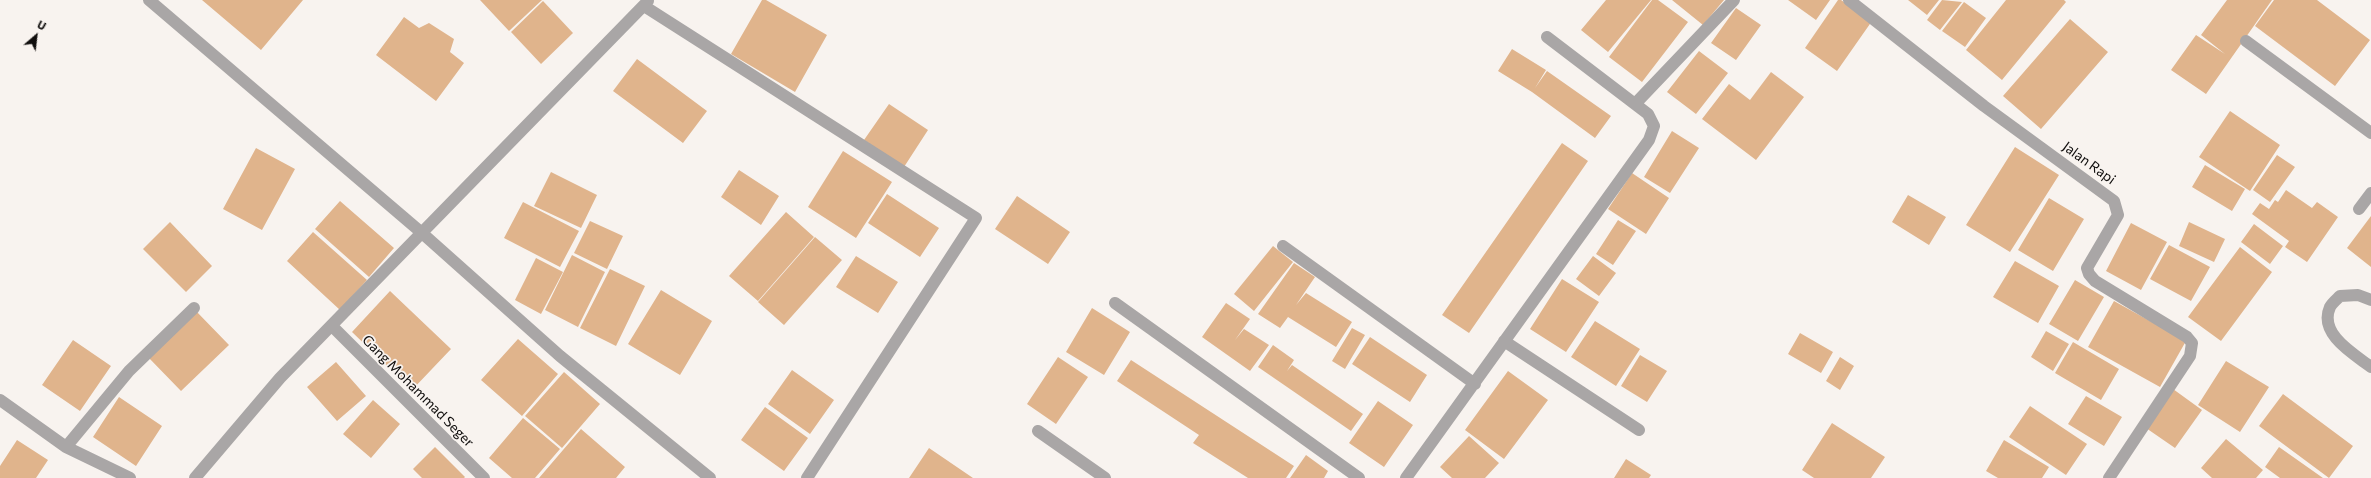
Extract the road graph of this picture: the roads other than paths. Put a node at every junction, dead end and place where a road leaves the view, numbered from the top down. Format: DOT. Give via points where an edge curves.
graph roads {
  1 [pos="149,0"];
  2 [pos="1734,0"];
  3 [pos="1849,0"];
  4 [pos="646,3"];
  5 [pos="1548,37"];
  6 [pos="2246,41"];
  7 [pos="1635,104"];
  8 [pos="2371,133"];
  9 [pos="2371,193"];
  10 [pos="2360,209"];
  11 [pos="422,233"];
  12 [pos="1283,246"];
  13 [pos="2371,300"];
  14 [pos="1115,303"];
  15 [pos="194,308"];
  16 [pos="332,326"];
  17 [pos="1504,341"];
  18 [pos="2371,367"];
  19 [pos="1475,384"];
  20 [pos="0,400"];
  21 [pos="1638,430"];
  22 [pos="1038,431"];
  23 [pos="66,448"];
  24 [pos="130,478"];
  25 [pos="194,478"];
  26 [pos="484,478"];
  27 [pos="710,478"];
  28 [pos="807,478"];
  29 [pos="1104,478"];
  30 [pos="1359,478"];
  31 [pos="1406,478"];
  32 [pos="2109,478"];
  1 -- 11 [label="street"];
  2 -- 7 [label="street"];
  3 -- 32 [label="street, Jalan Rapi" via="1984,106 2114,201 2118,215 2088,268 2089,274 2095,281 2187,336 2192,343 2190,356"];
  4 -- 11 [label="street"];
  4 -- 28 [label="street" via="976,218"];
  5 -- 7 [label="street"];
  6 -- 8 [label="street"];
  7 -- 17 [label="street" via="1648,114 1654,126 1650,140"];
  9 -- 10 [label="street"];
  11 -- 16 [label="street"];
  11 -- 27 [label="street" via="560,356"];
  12 -- 19 [label="street"];
  13 -- 18 [label="street" via="2358,295 2340,296 2330,308 2329,326 2337,342"];
  14 -- 30 [label="street"];
  15 -- 23 [label="street" via="129,370"];
  16 -- 25 [label="street" via="280,378"];
  16 -- 26 [label="street, Gang Mohammad Seger"];
  17 -- 19 [label="street"];
  17 -- 21 [label="street"];
  19 -- 31 [label="street"];
  20 -- 23 [label="street"];
  22 -- 29 [label="street"];
  23 -- 24 [label="street"];
}
